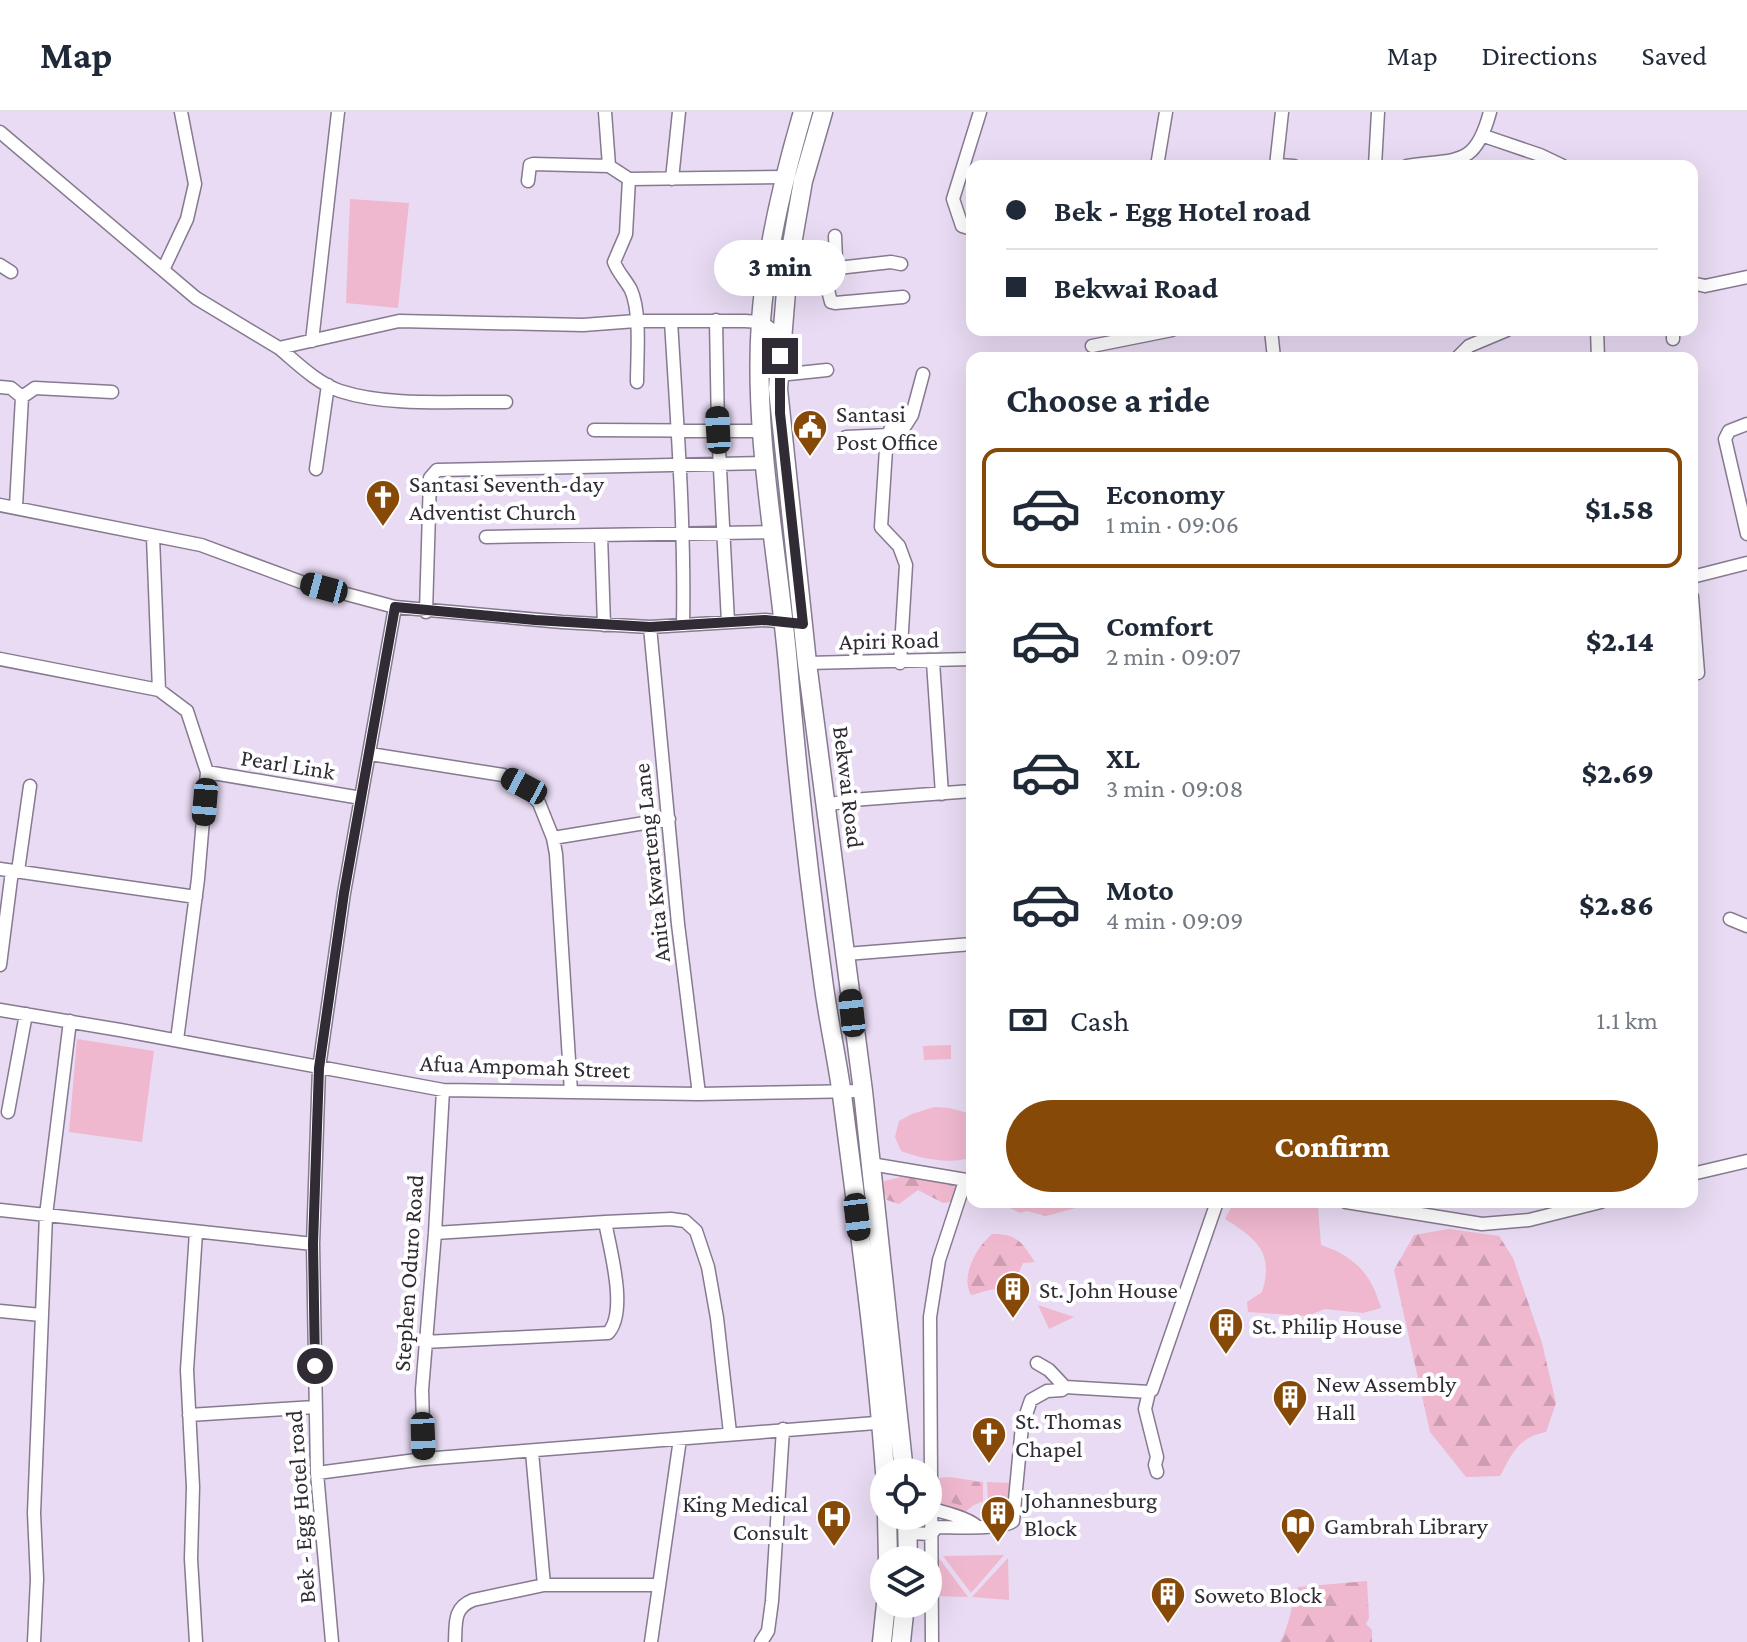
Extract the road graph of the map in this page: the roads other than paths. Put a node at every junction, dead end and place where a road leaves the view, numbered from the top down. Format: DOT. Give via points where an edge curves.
graph roads {
  1 [pos="181,112"];
  2 [pos="338,112"];
  3 [pos="605,112"];
  4 [pos="679,112"];
  5 [pos="803,112"];
  6 [pos="823,112"];
  7 [pos="980,112"];
  8 [pos="1166,112"];
  9 [pos="1282,112"];
  10 [pos="1378,112"];
  11 [pos="1490,112"];
  12 [pos="0,132"];
  13 [pos="1484,136"];
  14 [pos="1158,160"];
  15 [pos="1277,160"];
  16 [pos="1375,160"];
  17 [pos="1471,160"];
  18 [pos="1547,160"];
  19 [pos="609,166"];
  20 [pos="784,177"];
  21 [pos="629,179"];
  22 [pos="672,179"];
  23 [pos="528,181"];
  24 [pos="966,227"];
  25 [pos="835,236"];
  26 [pos="901,264"];
  27 [pos="796,267"];
  28 [pos="829,269"];
  29 [pos="163,270"];
  30 [pos="1747,277"];
  31 [pos="1698,284"];
  32 [pos="903,297"];
  33 [pos="716,320"];
  34 [pos="636,321"];
  35 [pos="671,321"];
  36 [pos="761,322"];
  37 [pos="781,336"];
  38 [pos="1142,336"];
  39 [pos="1493,336"];
  40 [pos="312,341"];
  41 [pos="1092,346"];
  42 [pos="279,348"];
  43 [pos="1463,352"];
  44 [pos="827,370"];
  45 [pos="923,374"];
  46 [pos="779,375"];
  47 [pos="637,382"];
  48 [pos="328,385"];
  49 [pos="0,387"];
  50 [pos="112,392"];
  51 [pos="22,397"];
  52 [pos="506,402"];
  53 [pos="1747,424"];
  54 [pos="594,430"];
  55 [pos="718,430"];
  56 [pos="679,431"];
  57 [pos="764,431"];
  58 [pos="889,435"];
  59 [pos="846,437"];
  60 [pos="766,463"];
  61 [pos="679,464"];
  62 [pos="720,465"];
  63 [pos="316,469"];
  64 [pos="0,505"];
  65 [pos="16,506"];
  66 [pos="773,532"];
  67 [pos="682,534"];
  68 [pos="724,534"];
  69 [pos="1747,534"];
  70 [pos="601,535"];
  71 [pos="153,537"];
  72 [pos="486,537"];
  73 [pos="1747,563"];
  74 [pos="1698,575"];
  75 [pos="395,607"];
  76 [pos="426,612"];
  77 [pos="783,621"];
  78 [pos="728,622"];
  79 [pos="803,624"];
  80 [pos="604,625"];
  81 [pos="683,625"];
  82 [pos="650,627"];
  83 [pos="0,659"];
  84 [pos="966,659"];
  85 [pos="933,662"];
  86 [pos="807,663"];
  87 [pos="900,663"];
  88 [pos="159,690"];
  89 [pos="370,754"];
  90 [pos="207,772"];
  91 [pos="30,786"];
  92 [pos="966,792"];
  93 [pos="942,794"];
  94 [pos="361,798"];
  95 [pos="826,805"];
  96 [pos="669,819"];
  97 [pos="553,838"];
  98 [pos="835,860"];
  99 [pos="809,862"];
  100 [pos="10,870"];
  101 [pos="196,897"];
  102 [pos="1730,919"];
  103 [pos="1747,926"];
  104 [pos="966,944"];
  105 [pos="846,954"];
  106 [pos="0,965"];
  107 [pos="0,1010"];
  108 [pos="26,1014"];
  109 [pos="70,1021"];
  110 [pos="177,1040"];
  111 [pos="319,1068"];
  112 [pos="443,1090"];
  113 [pos="863,1091"];
  114 [pos="571,1092"];
  115 [pos="841,1092"];
  116 [pos="699,1094"];
  117 [pos="8,1112"];
  118 [pos="1747,1161"];
  119 [pos="871,1164"];
  120 [pos="1698,1173"];
  121 [pos="966,1180"];
  122 [pos="966,1189"];
  123 [pos="1215,1208"];
  124 [pos="1383,1208"];
  125 [pos="1577,1208"];
  126 [pos="0,1210"];
  127 [pos="46,1215"];
  128 [pos="605,1222"];
  129 [pos="196,1232"];
  130 [pos="435,1233"];
  131 [pos="313,1244"];
  132 [pos="0,1311"];
  133 [pos="41,1315"];
  134 [pos="424,1342"];
  135 [pos="1037,1363"];
  136 [pos="1065,1387"];
  137 [pos="1149,1392"];
  138 [pos="315,1407"];
  139 [pos="189,1415"];
  140 [pos="890,1422"];
  141 [pos="783,1429"];
  142 [pos="730,1433"];
  143 [pos="680,1439"];
  144 [pos="532,1452"];
  145 [pos="886,1458"];
  146 [pos="900,1458"];
  147 [pos="930,1458"];
  148 [pos="424,1459"];
  149 [pos="1157,1472"];
  150 [pos="317,1473"];
  151 [pos="942,1513"];
  152 [pos="976,1526"];
  153 [pos="921,1530"];
  154 [pos="931,1530"];
  155 [pos="931,1534"];
  156 [pos="544,1585"];
  157 [pos="659,1585"];
  158 [pos="885,1618"];
  159 [pos="904,1618"];
  160 [pos="765,1638"];
  161 [pos="34,1642"];
  162 [pos="196,1642"];
  163 [pos="332,1642"];
  164 [pos="455,1642"];
  165 [pos="651,1642"];
  166 [pos="882,1642"];
  167 [pos="901,1642"];
  168 [pos="932,1642"];
  1 -- 29 [label="street" via="195,184 187,219"];
  2 -- 40 [label="street"];
  3 -- 19 [label="street"];
  4 -- 22 [label="street"];
  5 -- 20 [label="highway, Bekwai Road"];
  6 -- 27 [label="highway, Bekwai Road" via="803,181"];
  7 -- 24 [label="street" via="953,199"];
  8 -- 14 [label="street"];
  9 -- 15 [label="street"];
  10 -- 16 [label="street"];
  11 -- 13 [label="street"];
  12 -- 29 [label="street"];
  13 -- 17 [label="street"];
  13 -- 18 [label="street"];
  19 -- 21 [label="street"];
  19 -- 23 [label="street" via="533,164"];
  20 -- 22 [label="street"];
  20 -- 36 [label="highway, Bekwai Road"];
  21 -- 22 [label="street"];
  21 -- 34 [label="street" via="626,234 614,262 630,288"];
  25 -- 27 [label="street" via="836,260"];
  26 -- 28 [label="street"];
  27 -- 28 [label="street"];
  27 -- 37 [label="highway, Bekwai Road"];
  28 -- 32 [label="street" via="831,302"];
  29 -- 42 [label="street" via="196,298"];
  30 -- 31 [label="street"];
  33 -- 35 [label="street"];
  33 -- 36 [label="street"];
  33 -- 55 [label="street"];
  34 -- 35 [label="street"];
  34 -- 40 [label="street" via="399,321"];
  34 -- 47 [label="street"];
  35 -- 56 [label="street"];
  36 -- 37 [label="street"];
  36 -- 57 [label="highway, Bekwai Road"];
  37 -- 46 [label="highway, Bekwai Road"];
  38 -- 41 [label="street"];
  39 -- 43 [label="street"];
  40 -- 42 [label="street"];
  42 -- 48 [label="street"];
  44 -- 46 [label="street"];
  45 -- 58 [label="street" via="912,415"];
  46 -- 79 [label="highway, Bekwai Road"];
  48 -- 52 [label="street" via="383,400"];
  48 -- 63 [label="street"];
  49 -- 51 [label="street"];
  50 -- 51 [label="street" via="35,388"];
  51 -- 65 [label="street"];
  53 -- 69 [label="street" via="1729,431 1725,439"];
  54 -- 56 [label="street"];
  55 -- 56 [label="street"];
  55 -- 57 [label="street"];
  55 -- 62 [label="street"];
  56 -- 61 [label="street"];
  57 -- 60 [label="highway, Bekwai Road"];
  58 -- 59 [label="street"];
  58 -- 87 [label="street" via="881,527 899,546 906,565"];
  60 -- 62 [label="street"];
  60 -- 66 [label="highway, Bekwai Road"];
  61 -- 62 [label="street"];
  61 -- 67 [label="street"];
  61 -- 76 [label="street" via="437,470 430,478"];
  62 -- 68 [label="street"];
  64 -- 65 [label="street"];
  65 -- 71 [label="street"];
  66 -- 68 [label="street"];
  66 -- 77 [label="highway, Bekwai Road"];
  67 -- 68 [label="street"];
  67 -- 70 [label="street"];
  67 -- 81 [label="street"];
  68 -- 78 [label="street"];
  70 -- 72 [label="street"];
  70 -- 80 [label="street"];
  71 -- 75 [label="street" via="201,545 301,582"];
  71 -- 88 [label="street"];
  73 -- 74 [label="street"];
  75 -- 76 [label="street"];
  75 -- 89 [label="street, Bek - Egg Hotel road"];
  76 -- 80 [label="street"];
  77 -- 78 [label="street"];
  77 -- 79 [label="street"];
  77 -- 99 [label="highway, Bekwai Road"];
  78 -- 81 [label="street"];
  79 -- 86 [label="highway, Bekwai Road"];
  80 -- 82 [label="street"];
  81 -- 82 [label="street"];
  82 -- 96 [label="street, Anita Kwarteng Lane"];
  83 -- 88 [label="street"];
  84 -- 85 [label="street, Apiri Road"];
  85 -- 87 [label="street, Apiri Road"];
  85 -- 93 [label="street"];
  86 -- 87 [label="street, Apiri Road"];
  86 -- 95 [label="highway, Bekwai Road"];
  88 -- 90 [label="street" via="187,711"];
  89 -- 94 [label="street, Bek - Egg Hotel road"];
  89 -- 97 [label="street" via="503,775 524,786 539,803"];
  90 -- 94 [label="street, Pearl Link"];
  90 -- 101 [label="street"];
  91 -- 100 [label="street"];
  92 -- 93 [label="street"];
  93 -- 95 [label="street"];
  94 -- 111 [label="street, Bek - Egg Hotel road"];
  95 -- 98 [label="highway, Bekwai Road"];
  96 -- 97 [label="street"];
  96 -- 116 [label="street, Anita Kwarteng Lane"];
  97 -- 114 [label="street"];
  98 -- 99 [label="highway"];
  98 -- 105 [label="highway, Bekwai Road"];
  99 -- 115 [label="highway, Bekwai Road"];
  100 -- 101 [label="street"];
  100 -- 106 [label="street"];
  101 -- 110 [label="street"];
  102 -- 103 [label="street"];
  104 -- 105 [label="street"];
  105 -- 113 [label="highway, Bekwai Road"];
  107 -- 108 [label="street, Afua Ampomah Street"];
  108 -- 109 [label="street, Afua Ampomah Street"];
  108 -- 117 [label="street"];
  109 -- 110 [label="street, Afua Ampomah Street"];
  109 -- 127 [label="street"];
  110 -- 111 [label="street, Afua Ampomah Street"];
  111 -- 112 [label="street, Afua Ampomah Street"];
  111 -- 131 [label="street, Bek - Egg Hotel road"];
  112 -- 114 [label="street, Afua Ampomah Street"];
  112 -- 130 [label="street, Stephen Oduro Road"];
  113 -- 115 [label="street, Afua Ampomah Street"];
  113 -- 119 [label="highway, Bekwai Road"];
  114 -- 116 [label="street, Afua Ampomah Street"];
  115 -- 116 [label="street, Afua Ampomah Street"];
  115 -- 140 [label="highway, Bekwai Road"];
  118 -- 120 [label="street"];
  119 -- 121 [label="street"];
  119 -- 140 [label="highway, Bekwai Road"];
  122 -- 147 [label="street" via="939,1260 930,1312"];
  123 -- 137 [label="street" via="1156,1385"];
  124 -- 125 [label="street" via="1482,1224"];
  126 -- 127 [label="street"];
  127 -- 129 [label="street"];
  127 -- 133 [label="street"];
  128 -- 130 [label="street"];
  128 -- 134 [label="street" via="616,1306 608,1333"];
  128 -- 142 [label="street" via="671,1219 685,1221 696,1231 717,1318"];
  129 -- 131 [label="street"];
  129 -- 139 [label="street" via="187,1357"];
  130 -- 134 [label="street, Stephen Oduro Road"];
  131 -- 138 [label="street, Bek - Egg Hotel road"];
  132 -- 133 [label="street"];
  133 -- 161 [label="street"];
  134 -- 148 [label="street, Stephen Oduro Road"];
  135 -- 136 [label="street"];
  136 -- 137 [label="street"];
  136 -- 152 [label="street" via="1038,1395 1028,1405 1013,1521"];
  137 -- 149 [label="street" via="1145,1409"];
  138 -- 139 [label="street"];
  138 -- 150 [label="street, Bek - Egg Hotel road"];
  139 -- 162 [label="street"];
  140 -- 141 [label="street"];
  140 -- 145 [label="highway, Bekwai Road"];
  140 -- 146 [label="highway, Bekwai Road"];
  141 -- 142 [label="street"];
  141 -- 160 [label="street"];
  142 -- 143 [label="street"];
  143 -- 144 [label="street"];
  143 -- 157 [label="street"];
  144 -- 148 [label="street"];
  144 -- 156 [label="street"];
  148 -- 150 [label="street"];
  150 -- 163 [label="street, Bek - Egg Hotel road"];
  151 -- 152 [label="street"];
  152 -- 155 [label="street" via="937,1527"];
  153 -- 155 [label="street"];
  154 -- 155 [label="street"];
  155 -- 168 [label="street"];
  156 -- 157 [label="street"];
  156 -- 164 [label="street" via="462,1604 456,1613"];
  157 -- 165 [label="street"];
  158 -- 166 [label="highway"];
  159 -- 167 [label="highway"];
}
